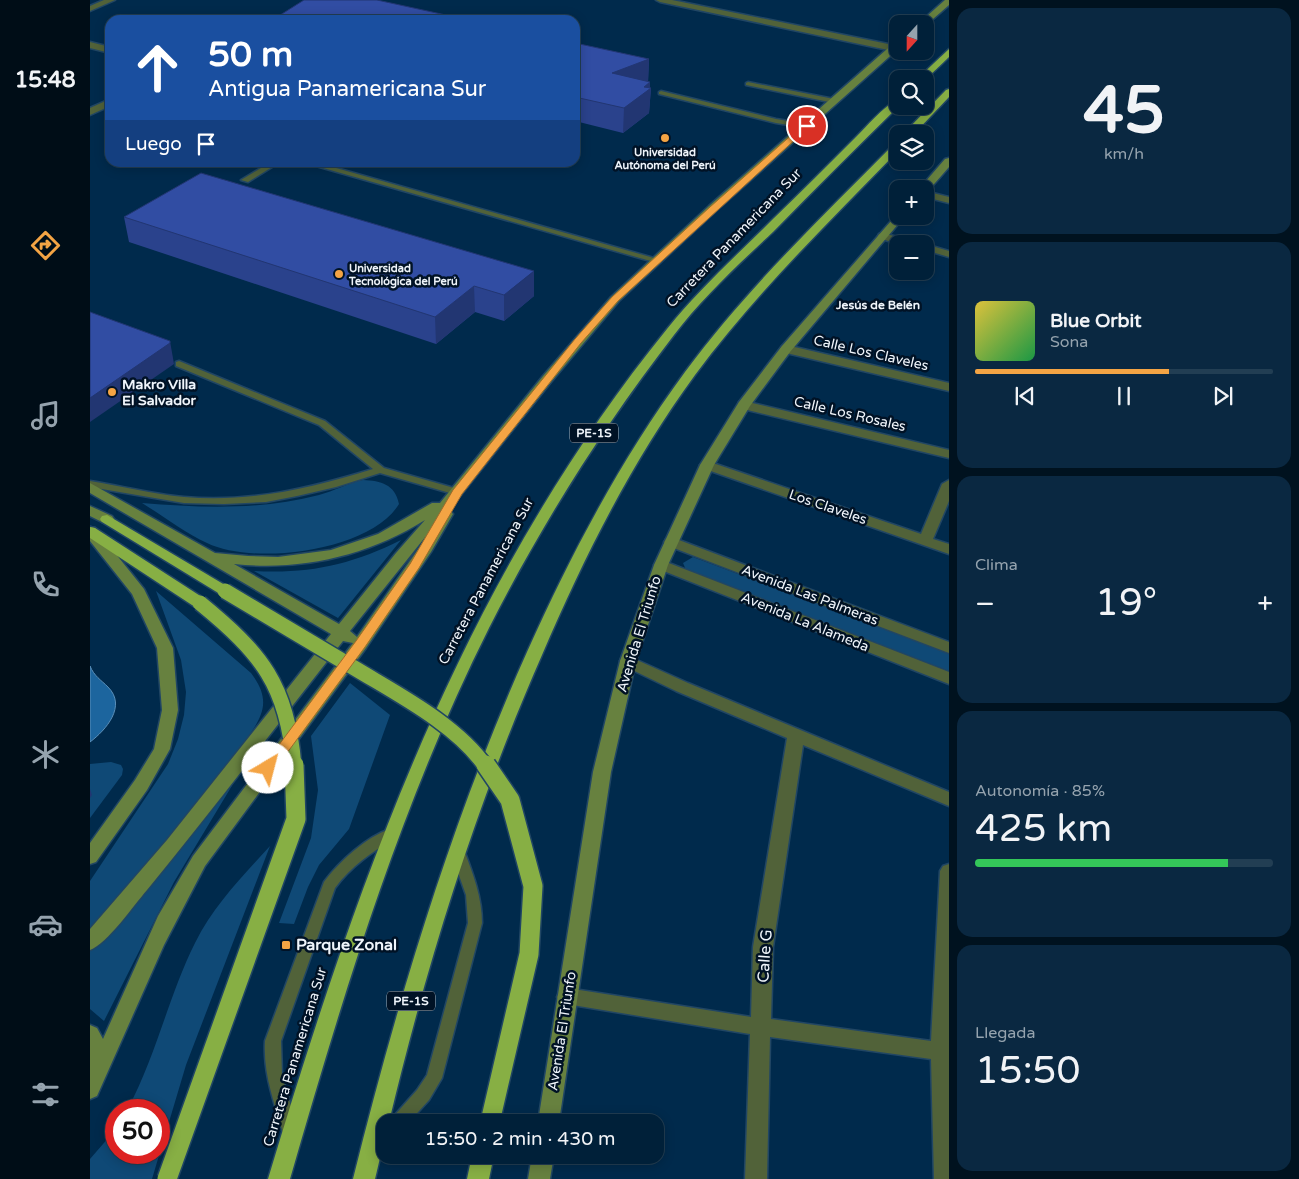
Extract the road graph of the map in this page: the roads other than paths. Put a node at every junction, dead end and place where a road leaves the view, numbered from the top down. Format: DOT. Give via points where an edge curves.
graph roads {
  1 [pos="111,0"];
  2 [pos="660,0"];
  3 [pos="688,0"];
  4 [pos="949,1"];
  5 [pos="90,9"];
  6 [pos="933,15"];
  7 [pos="889,43"];
  8 [pos="889,44"];
  9 [pos="90,45"];
  10 [pos="105,49"];
  11 [pos="889,51"];
  12 [pos="949,52"];
  13 [pos="930,70"];
  14 [pos="748,84"];
  15 [pos="661,92"];
  16 [pos="949,92"];
  17 [pos="834,101"];
  18 [pos="105,104"];
  19 [pos="889,111"];
  20 [pos="90,112"];
  21 [pos="917,125"];
  22 [pos="807,126"];
  23 [pos="889,154"];
  24 [pos="949,161"];
  25 [pos="268,167"];
  26 [pos="323,167"];
  27 [pos="246,180"];
  28 [pos="932,180"];
  29 [pos="934,196"];
  30 [pos="949,200"];
  31 [pos="892,225"];
  32 [pos="883,236"];
  33 [pos="889,238"];
  34 [pos="934,250"];
  35 [pos="949,254"];
  36 [pos="657,260"];
  37 [pos="786,349"];
  38 [pos="179,364"];
  39 [pos="948,385"];
  40 [pos="744,405"];
  41 [pos="949,454"];
  42 [pos="707,465"];
  43 [pos="380,470"];
  44 [pos="949,484"];
  45 [pos="90,485"];
  46 [pos="457,492"];
  47 [pos="90,510"];
  48 [pos="107,520"];
  49 [pos="90,531"];
  50 [pos="925,541"];
  51 [pos="671,542"];
  52 [pos="949,549"];
  53 [pos="209,557"];
  54 [pos="661,564"];
  55 [pos="342,634"];
  56 [pos="360,644"];
  57 [pos="949,648"];
  58 [pos="628,661"];
  59 [pos="949,678"];
  60 [pos="796,735"];
  61 [pos="949,799"];
  62 [pos="390,834"];
  63 [pos="456,849"];
  64 [pos="90,857"];
  65 [pos="949,871"];
  66 [pos="947,916"];
  67 [pos="90,942"];
  68 [pos="567,996"];
  69 [pos="761,1027"];
  70 [pos="90,1034"];
  71 [pos="945,1052"];
  72 [pos="101,1066"];
  73 [pos="90,1089"];
  74 [pos="406,1114"];
  75 [pos="492,1114"];
  76 [pos="549,1114"];
  77 [pos="292,1135"];
  78 [pos="376,1148"];
  79 [pos="370,1154"];
  80 [pos="481,1164"];
  81 [pos="542,1164"];
  82 [pos="167,1179"];
  83 [pos="279,1179"];
  84 [pos="364,1179"];
  85 [pos="478,1179"];
  86 [pos="539,1179"];
  87 [pos="756,1179"];
  88 [pos="945,1179"];
  1 -- 5 [label="street"];
  2 -- 8 [label="street"];
  3 -- 7 [label="street"];
  4 -- 6 [label="main road"];
  9 -- 10 [label="street"];
  11 -- 17 [label="main road"];
  12 -- 13 [label="highway"];
  14 -- 17 [label="lane"];
  15 -- 22 [label="lane"];
  16 -- 21 [label="highway"];
  17 -- 22 [label="main road"];
  18 -- 20 [label="street"];
  19 -- 62 [label="highway, Carretera Panamericana Sur / PE-1S" via="711,286 672,330 597,430 511,569 432,732"];
  22 -- 36 [label="main road"];
  23 -- 63 [label="highway, PE-1S" via="751,298 714,342 645,442 567,581 527,668"];
  24 -- 28 [label="main road"];
  25 -- 27 [label="lane"];
  26 -- 36 [label="lane"];
  29 -- 30 [label="street"];
  31 -- 32 [label="main road, Avenida El Triunfo"];
  32 -- 33 [label="street"];
  32 -- 37 [label="main road, Avenida El Triunfo"];
  34 -- 35 [label="street"];
  36 -- 46 [label="main road" via="615,299 578,341"];
  37 -- 39 [label="street, Calle Los Claveles"];
  37 -- 40 [label="main road, Avenida El Triunfo"];
  38 -- 43 [label="lane" via="322,423"];
  40 -- 41 [label="street, Calle Los Rosales"];
  40 -- 42 [label="main road, Avenida El Triunfo"];
  42 -- 50 [label="street, Los Claveles"];
  42 -- 51 [label="main road, Avenida El Triunfo"];
  43 -- 45 [label="lane" via="297,494 266,499 184,500"];
  43 -- 46 [label="lane"];
  44 -- 50 [label="street"];
  45 -- 53 [label="main road"];
  46 -- 53 [label="main road" via="376,542 337,555 268,562"];
  46 -- 55 [label="main road" via="401,556"];
  46 -- 56 [label="main road" via="426,549"];
  47 -- 48 [label="main road"];
  48 -- 75 [label="highway, bridge" via="444,725 477,753 510,800 533,886 530,954"];
  49 -- 64 [label="main road" via="139,592 165,648 170,710 162,749"];
  49 -- 82 [label="highway, bridge" via="200,603 236,632 263,664 275,687 293,743 296,819"];
  50 -- 52 [label="street, Los Claveles"];
  51 -- 54 [label="main road, Avenida El Triunfo"];
  51 -- 57 [label="street, Avenida Las Palmeras"];
  53 -- 55 [label="main road"];
  54 -- 58 [label="main road, Avenida El Triunfo"];
  54 -- 59 [label="street, Avenida La Alameda"];
  55 -- 56 [label="main road"];
  55 -- 67 [label="main road" via="173,845"];
  56 -- 72 [label="main road" via="186,881 134,988"];
  58 -- 60 [label="street"];
  58 -- 68 [label="main road, Avenida El Triunfo" via="602,772"];
  60 -- 61 [label="street"];
  60 -- 69 [label="street, Calle G" via="763,947"];
  62 -- 77 [label="highway, Carretera Panamericana Sur / PE-1S" via="341,974"];
  62 -- 77 [label="lane" via="351,859 329,886 273,1041 274,1072"];
  63 -- 74 [label="lane" via="472,893 475,924 436,1072 423,1095"];
  63 -- 79 [label="highway, PE-1S" via="414,988"];
  65 -- 66 [label="street"];
  66 -- 71 [label="street"];
  68 -- 69 [label="street"];
  68 -- 76 [label="main road, Avenida El Triunfo"];
  69 -- 71 [label="street"];
  69 -- 87 [label="street, Calle G"];
  70 -- 72 [label="main road"];
  71 -- 88 [label="street"];
  72 -- 73 [label="main road"];
  77 -- 83 [label="highway, Carretera Panamericana Sur / PE-1S"];
  78 -- 79 [label="lane"];
  79 -- 84 [label="highway, PE-1S"];
  80 -- 85 [label="highway"];
  81 -- 86 [label="main road"];
}
